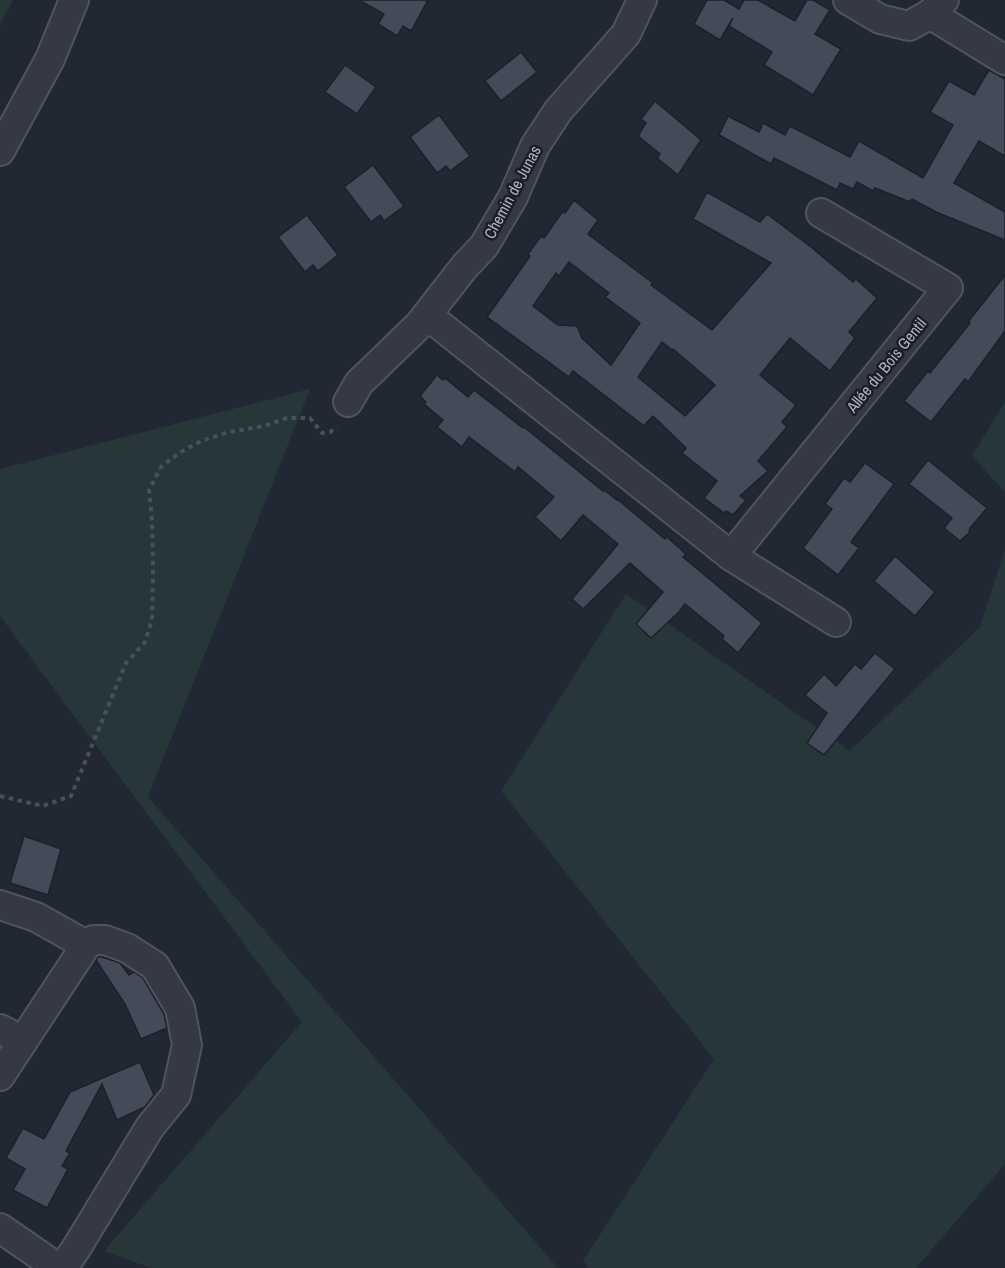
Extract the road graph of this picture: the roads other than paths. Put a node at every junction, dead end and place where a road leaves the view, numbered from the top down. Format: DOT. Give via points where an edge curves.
graph roads {
  1 [pos="74,0"];
  2 [pos="641,0"];
  3 [pos="848,0"];
  4 [pos="937,7"];
  5 [pos="1005,60"];
  6 [pos="0,151"];
  7 [pos="821,213"];
  8 [pos="427,315"];
  9 [pos="348,402"];
  10 [pos="731,556"];
  11 [pos="836,622"];
  12 [pos="0,905"];
  13 [pos="86,945"];
  14 [pos="12,1035"];
  15 [pos="0,1076"];
  16 [pos="1,1232"];
  17 [pos="58,1268"];
  18 [pos="63,1268"];
  1 -- 6 [label="street" via="50,59"];
  2 -- 8 [label="street, Chemin de Junas" via="626,34 558,111 535,146 513,197 484,246"];
  3 -- 4 [label="street" via="880,19 909,26"];
  4 -- 5 [label="street"];
  7 -- 10 [label="street, Allée du Bois Gentil" via="948,288"];
  8 -- 9 [label="street, Chemin de Junas" via="358,383"];
  8 -- 10 [label="street"];
  10 -- 11 [label="street"];
  12 -- 13 [label="street" via="36,917"];
  13 -- 14 [label="street"];
  13 -- 18 [label="street" via="93,940 105,940 127,948 155,966 180,1008 187,1045 176,1095 150,1127"];
  14 -- 15 [label="street"];
  16 -- 17 [label="street"];
}
